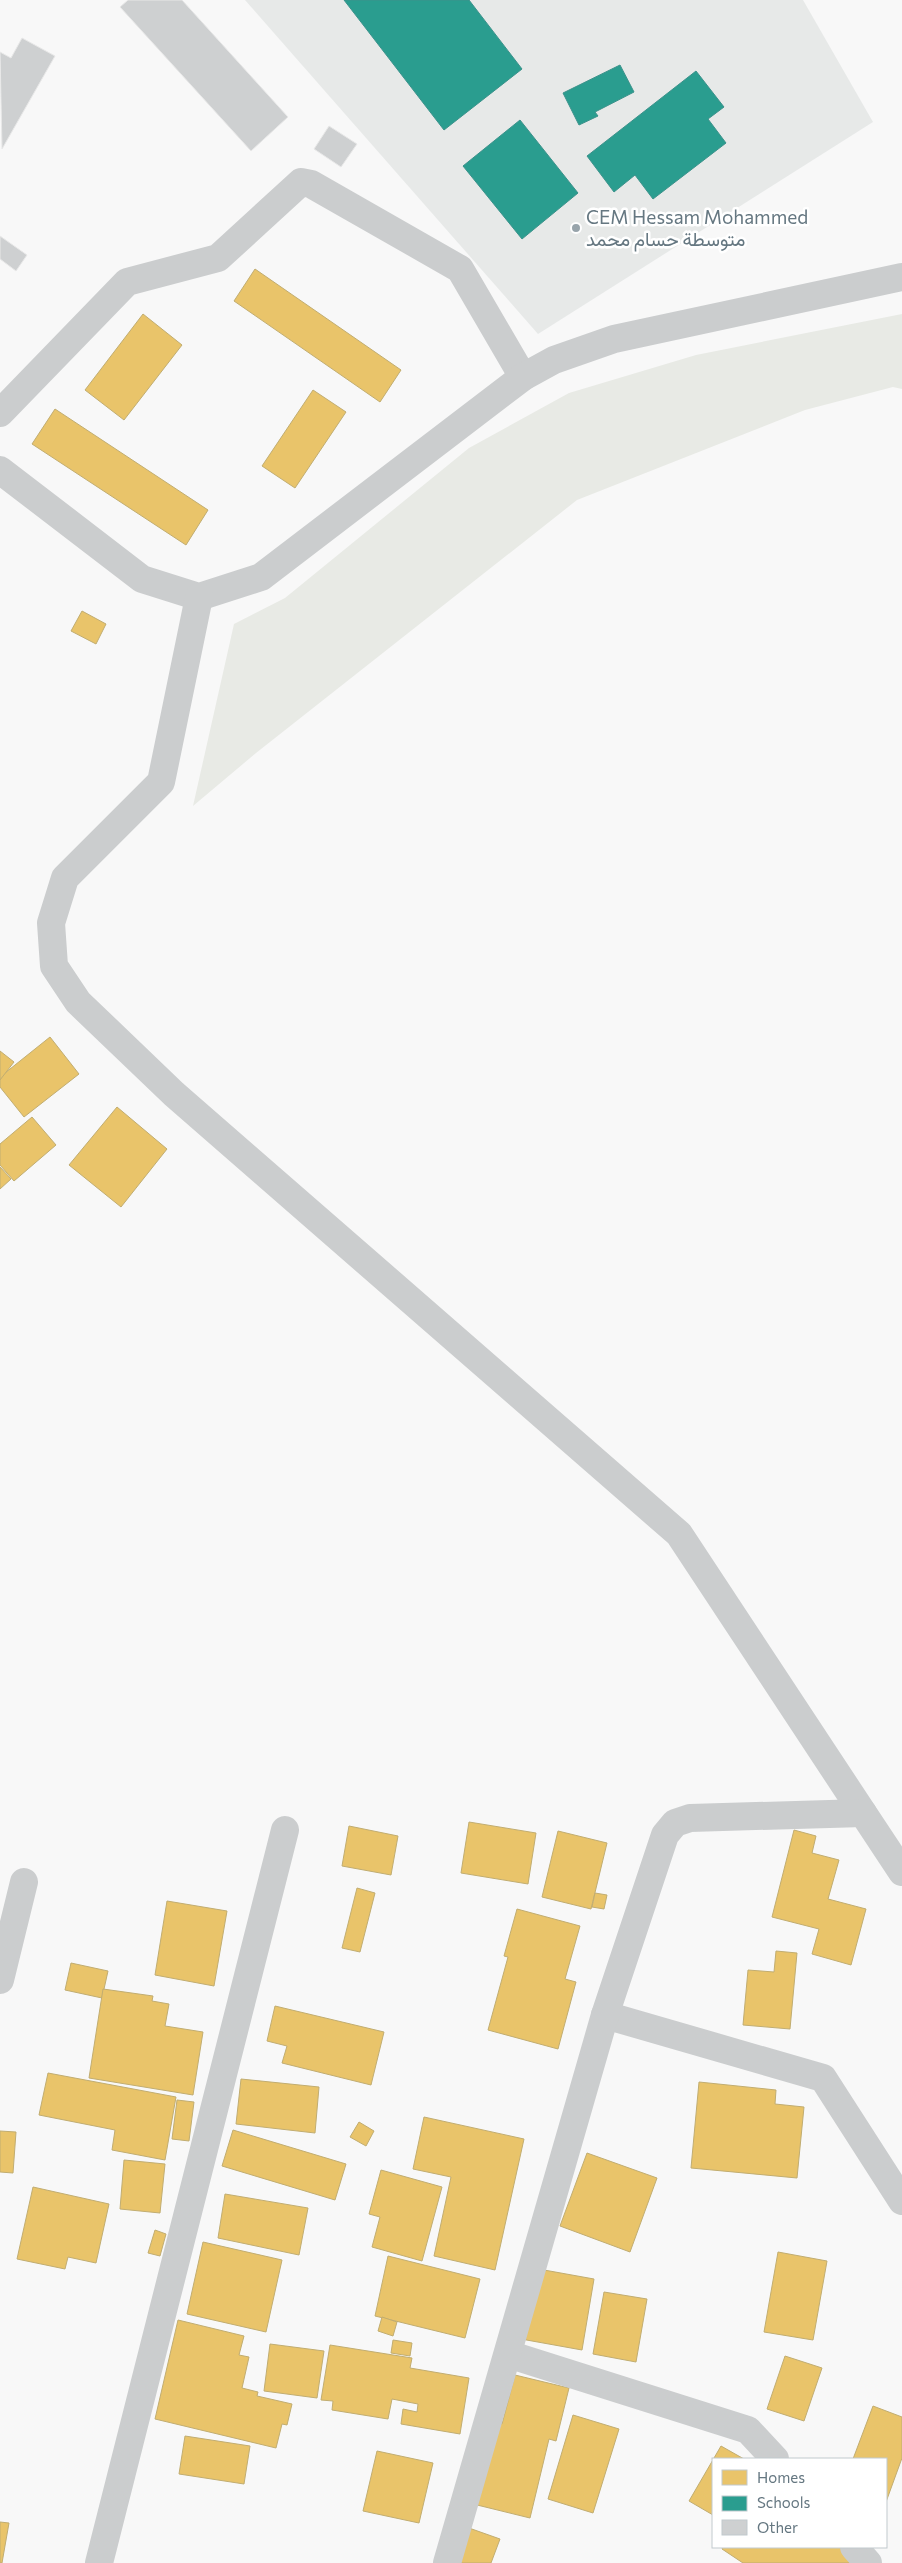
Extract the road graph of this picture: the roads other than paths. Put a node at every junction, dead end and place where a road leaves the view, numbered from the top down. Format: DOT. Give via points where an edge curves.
graph roads {
  1 [pos="902,277"];
  2 [pos="523,377"];
  3 [pos="0,413"];
  4 [pos="0,470"];
  5 [pos="199,598"];
  6 [pos="863,1813"];
  7 [pos="285,1830"];
  8 [pos="902,1872"];
  9 [pos="24,1882"];
  10 [pos="7,1921"];
  11 [pos="0,1980"];
  12 [pos="605,2015"];
  13 [pos="902,2201"];
  14 [pos="508,2354"];
  15 [pos="774,2458"];
  16 [pos="855,2548"];
  17 [pos="99,2563"];
  18 [pos="448,2563"];
  19 [pos="868,2563"];
  1 -- 2 [label="street" via="614,339 554,360"];
  2 -- 3 [label="street" via="460,269 311,184 301,182 218,258 127,282"];
  2 -- 5 [label="street" via="261,576"];
  4 -- 5 [label="street" via="142,578"];
  5 -- 6 [label="street" via="161,782 65,878 51,922 54,966 78,1002 174,1094 680,1534"];
  6 -- 8 [label="street"];
  6 -- 12 [label="street" via="690,1818 675,1823 665,1835"];
  7 -- 17 [label="street"];
  9 -- 10 [label="street"];
  10 -- 11 [label="street"];
  12 -- 13 [label="street" via="823,2078"];
  12 -- 14 [label="street"];
  14 -- 15 [label="street" via="748,2430"];
  14 -- 18 [label="street"];
  16 -- 19 [label="street"];
}
